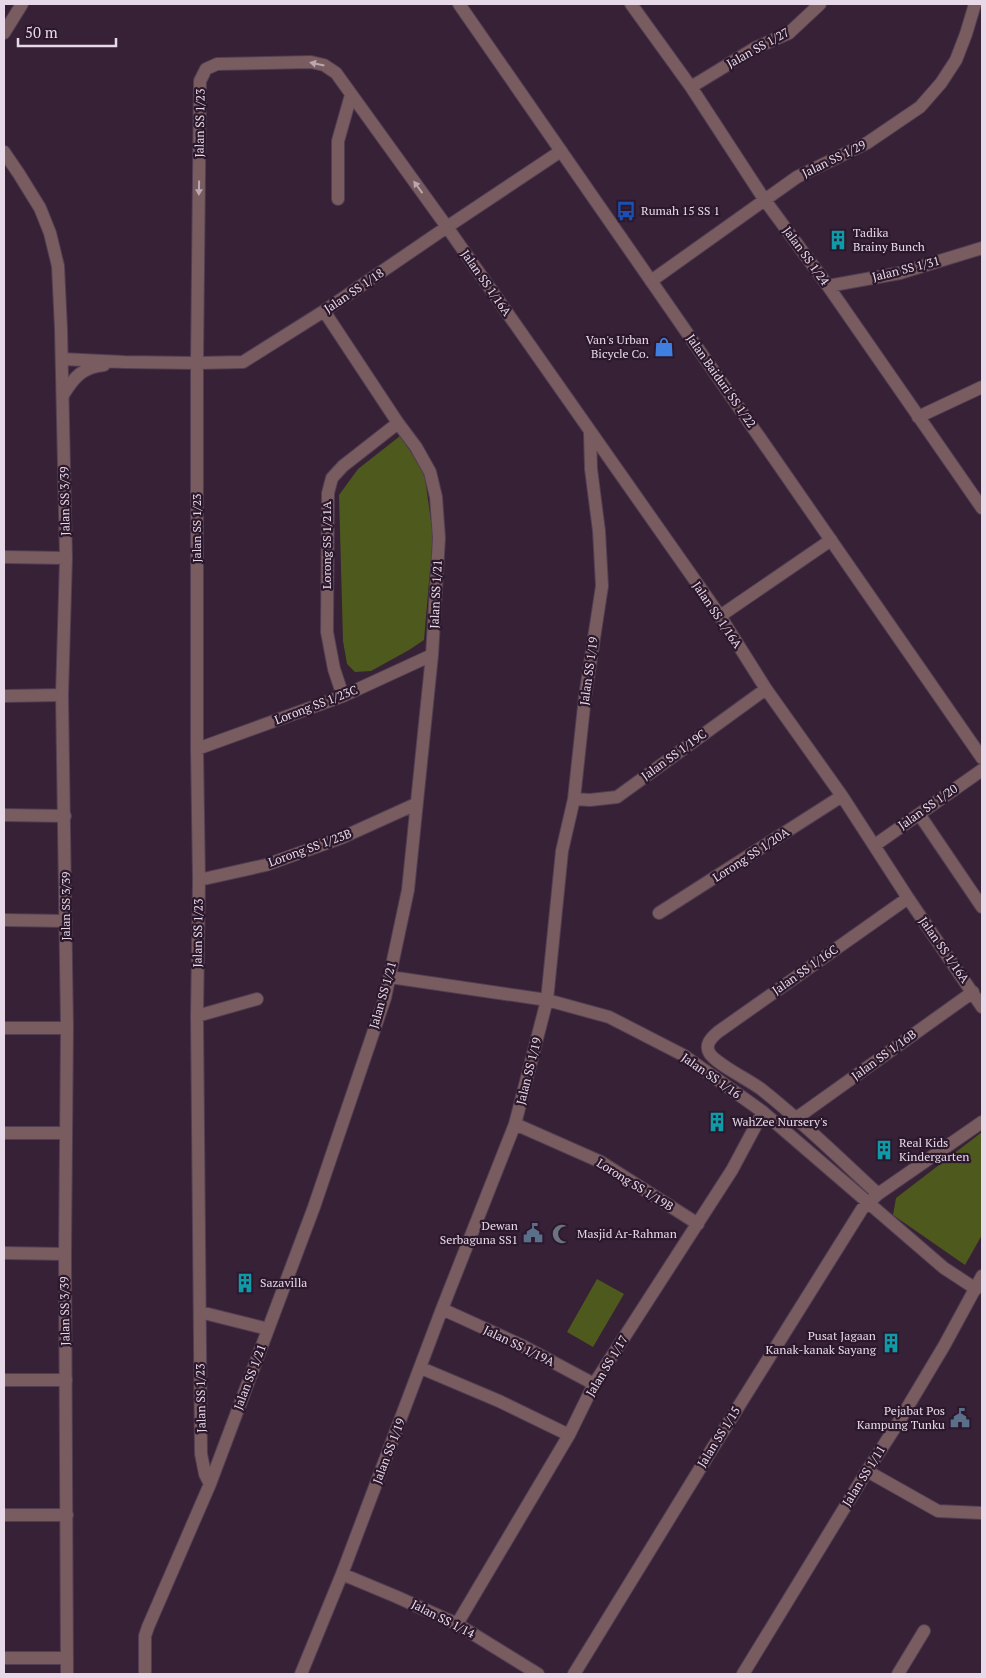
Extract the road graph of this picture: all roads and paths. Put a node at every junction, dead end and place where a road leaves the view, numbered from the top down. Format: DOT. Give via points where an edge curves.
graph roads {
  1 [pos="22,4"];
  2 [pos="459,4"];
  3 [pos="631,4"];
  4 [pos="820,4"];
  5 [pos="975,4"];
  6 [pos="4,33"];
  7 [pos="690,87"];
  8 [pos="351,95"];
  9 [pos="561,151"];
  10 [pos="4,152"];
  11 [pos="338,199"];
  12 [pos="764,199"];
  13 [pos="447,227"];
  14 [pos="982,248"];
  15 [pos="651,281"];
  16 [pos="828,286"];
  17 [pos="324,311"];
  18 [pos="62,358"];
  19 [pos="124,362"];
  20 [pos="197,363"];
  21 [pos="982,387"];
  22 [pos="63,395"];
  23 [pos="918,417"];
  24 [pos="398,423"];
  25 [pos="590,433"];
  26 [pos="982,508"];
  27 [pos="831,540"];
  28 [pos="4,557"];
  29 [pos="66,558"];
  30 [pos="720,616"];
  31 [pos="432,654"];
  32 [pos="766,689"];
  33 [pos="62,695"];
  34 [pos="4,696"];
  35 [pos="343,696"];
  36 [pos="197,749"];
  37 [pos="982,758"];
  38 [pos="982,770"];
  39 [pos="842,796"];
  40 [pos="574,799"];
  41 [pos="416,804"];
  42 [pos="919,814"];
  43 [pos="4,815"];
  44 [pos="65,816"];
  45 [pos="874,845"];
  46 [pos="199,880"];
  47 [pos="908,898"];
  48 [pos="982,907"];
  49 [pos="659,913"];
  50 [pos="4,920"];
  51 [pos="66,921"];
  52 [pos="390,977"];
  53 [pos="973,992"];
  54 [pos="257,999"];
  55 [pos="547,1000"];
  56 [pos="982,1007"];
  57 [pos="197,1016"];
  58 [pos="4,1028"];
  59 [pos="67,1028"];
  60 [pos="708,1046"];
  61 [pos="763,1112"];
  62 [pos="795,1119"];
  63 [pos="982,1122"];
  64 [pos="515,1124"];
  65 [pos="4,1133"];
  66 [pos="65,1133"];
  67 [pos="878,1194"];
  68 [pos="868,1203"];
  69 [pos="698,1224"];
  70 [pos="4,1253"];
  71 [pos="65,1254"];
  72 [pos="982,1276"];
  73 [pos="976,1289"];
  74 [pos="442,1309"];
  75 [pos="200,1312"];
  76 [pos="268,1329"];
  77 [pos="421,1368"];
  78 [pos="4,1380"];
  79 [pos="66,1380"];
  80 [pos="594,1384"];
  81 [pos="569,1435"];
  82 [pos="867,1470"];
  83 [pos="210,1484"];
  84 [pos="982,1513"];
  85 [pos="4,1515"];
  86 [pos="67,1515"];
  87 [pos="342,1574"];
  88 [pos="457,1624"];
  89 [pos="924,1631"];
  90 [pos="4,1658"];
  91 [pos="67,1658"];
  92 [pos="145,1672"];
  93 [pos="67,1674"];
  94 [pos="301,1674"];
  95 [pos="538,1674"];
  96 [pos="574,1674"];
  97 [pos="743,1674"];
  98 [pos="898,1674"];
  1 -- 6 [label="street"];
  2 -- 9 [label="street, Jalan Baiduri SS 1/22"];
  3 -- 7 [label="street, Jalan SS 1/24"];
  4 -- 7 [label="street, Jalan SS 1/27" via="789,33 755,48"];
  5 -- 12 [label="street, Jalan SS 1/29" via="956,60 920,107 866,143 797,177"];
  7 -- 12 [label="street, Jalan SS 1/24"];
  8 -- 11 [label="street" via="338,141"];
  13 -- 8 [label="street, Jalan SS 1/23, one-way"];
  8 -- 20 [label="street, Jalan SS 1/23, one-way" via="336,73 311,62 216,64 206,69 200,81"];
  9 -- 13 [label="street, Jalan SS 1/18"];
  9 -- 15 [label="street, Jalan Baiduri SS 1/22"];
  10 -- 18 [label="street, Jalan SS 3/39" via="40,208 50,233 58,266"];
  12 -- 15 [label="street, Jalan SS 1/29"];
  12 -- 16 [label="street, Jalan SS 1/24"];
  13 -- 17 [label="street, Jalan SS 1/18"];
  13 -- 25 [label="street, Jalan SS 1/16A"];
  14 -- 16 [label="street, Jalan SS 1/31" via="900,273"];
  15 -- 27 [label="street, Jalan Baiduri SS 1/22"];
  16 -- 23 [label="street, Jalan SS 1/24"];
  17 -- 20 [label="street, Jalan SS 1/18" via="243,362"];
  17 -- 24 [label="street, Jalan SS 1/21"];
  18 -- 19 [label="street, Jalan SS 1/18"];
  18 -- 22 [label="street, Jalan SS 3/39"];
  19 -- 20 [label="street, Jalan SS 1/18"];
  19 -- 22 [label="street, Jalan SS 1/18" via="83,371 73,379"];
  20 -- 36 [label="street, Jalan SS 1/23"];
  21 -- 23 [label="street"];
  22 -- 29 [label="street, Jalan SS 3/39"];
  23 -- 26 [label="street, Jalan SS 1/24"];
  24 -- 31 [label="street, Jalan SS 1/21" via="430,472 436,497 439,538"];
  24 -- 35 [label="street, Lorong SS 1/21A" via="343,466 332,478 328,493 327,632"];
  25 -- 30 [label="street, Jalan SS 1/16A"];
  25 -- 40 [label="street, Jalan SS 1/19" via="602,586"];
  27 -- 30 [label="street"];
  27 -- 37 [label="street, Jalan Baiduri SS 1/22"];
  28 -- 29 [label="street"];
  29 -- 33 [label="street, Jalan SS 3/39"];
  30 -- 32 [label="street, Jalan SS 1/16A"];
  31 -- 35 [label="street, Lorong SS 1/23C"];
  31 -- 41 [label="street, Jalan SS 1/21"];
  32 -- 39 [label="street, Jalan SS 1/16A"];
  32 -- 40 [label="street, Jalan SS 1/19C" via="617,797"];
  33 -- 34 [label="street"];
  33 -- 44 [label="street, Jalan SS 3/39"];
  35 -- 36 [label="street, Lorong SS 1/23C"];
  36 -- 46 [label="street, Jalan SS 1/23"];
  38 -- 42 [label="street, Jalan SS 1/20"];
  39 -- 45 [label="street, Jalan SS 1/16A"];
  39 -- 49 [label="street, Lorong SS 1/20A"];
  40 -- 55 [label="street, Jalan SS 1/19" via="562,851"];
  41 -- 46 [label="street, Lorong SS 1/23B" via="341,838 266,865"];
  41 -- 52 [label="street, Jalan SS 1/21" via="408,890"];
  42 -- 45 [label="street, Jalan SS 1/20"];
  42 -- 48 [label="street"];
  43 -- 44 [label="street"];
  44 -- 51 [label="street, Jalan SS 3/39"];
  45 -- 47 [label="street, Jalan SS 1/16A"];
  46 -- 57 [label="street, Jalan SS 1/23"];
  47 -- 53 [label="street, Jalan SS 1/16A"];
  47 -- 60 [label="street, Jalan SS 1/16C" via="718,1032"];
  50 -- 51 [label="street"];
  51 -- 59 [label="street, Jalan SS 3/39"];
  52 -- 55 [label="street, Jalan SS 1/16"];
  52 -- 76 [label="street, Jalan SS 1/21" via="314,1207"];
  53 -- 56 [label="street, Jalan SS 1/16A"];
  53 -- 62 [label="street, Jalan SS 1/16B"];
  54 -- 57 [label="street"];
  55 -- 61 [label="street, Jalan SS 1/16" via="609,1017 683,1055"];
  55 -- 64 [label="street, Jalan SS 1/19"];
  57 -- 75 [label="street, Jalan SS 1/23"];
  58 -- 59 [label="street"];
  59 -- 66 [label="street, Jalan SS 3/39"];
  60 -- 62 [label="street, Jalan SS 1/16" via="710,1054 717,1060 760,1088"];
  61 -- 68 [label="street, Jalan SS 1/16"];
  61 -- 69 [label="street, Jalan SS 1/17"];
  62 -- 67 [label="street, Jalan SS 1/16"];
  63 -- 67 [label="street"];
  64 -- 69 [label="street, Lorong SS 1/19B" via="601,1162"];
  64 -- 74 [label="street, Jalan SS 1/19"];
  65 -- 66 [label="street"];
  66 -- 71 [label="street, Jalan SS 3/39"];
  67 -- 68 [label="street"];
  68 -- 73 [label="street, Jalan SS 1/16" via="944,1268"];
  68 -- 96 [label="street, Jalan SS 1/15" via="758,1374"];
  69 -- 80 [label="street, Jalan SS 1/17"];
  70 -- 71 [label="street"];
  71 -- 79 [label="street, Jalan SS 3/39"];
  72 -- 73 [label="street, Jalan SS 1/11"];
  73 -- 82 [label="street, Jalan SS 1/11" via="898,1424"];
  74 -- 77 [label="street, Jalan SS 1/19"];
  74 -- 80 [label="street, Jalan SS 1/19A" via="521,1345"];
  75 -- 76 [label="street"];
  75 -- 83 [label="street, Jalan SS 1/23" via="201,1454"];
  76 -- 83 [label="street, Jalan SS 1/21"];
  77 -- 81 [label="street"];
  77 -- 87 [label="street, Jalan SS 1/19"];
  78 -- 79 [label="street"];
  79 -- 86 [label="street, Jalan SS 3/39"];
  80 -- 81 [label="street, Jalan SS 1/17"];
  81 -- 88 [label="street, Jalan SS 1/17"];
  82 -- 84 [label="street" via="938,1511"];
  82 -- 97 [label="street, Jalan SS 1/11"];
  83 -- 92 [label="street, Jalan SS 1/21" via="148,1627"];
  85 -- 86 [label="street"];
  86 -- 91 [label="street, Jalan SS 3/39"];
  87 -- 88 [label="street, Jalan SS 1/14"];
  87 -- 94 [label="street, Jalan SS 1/19"];
  88 -- 95 [label="street, Jalan SS 1/14"];
  89 -- 98 [label="street"];
  90 -- 91 [label="street"];
  91 -- 93 [label="street, Jalan SS 3/39"];
}
